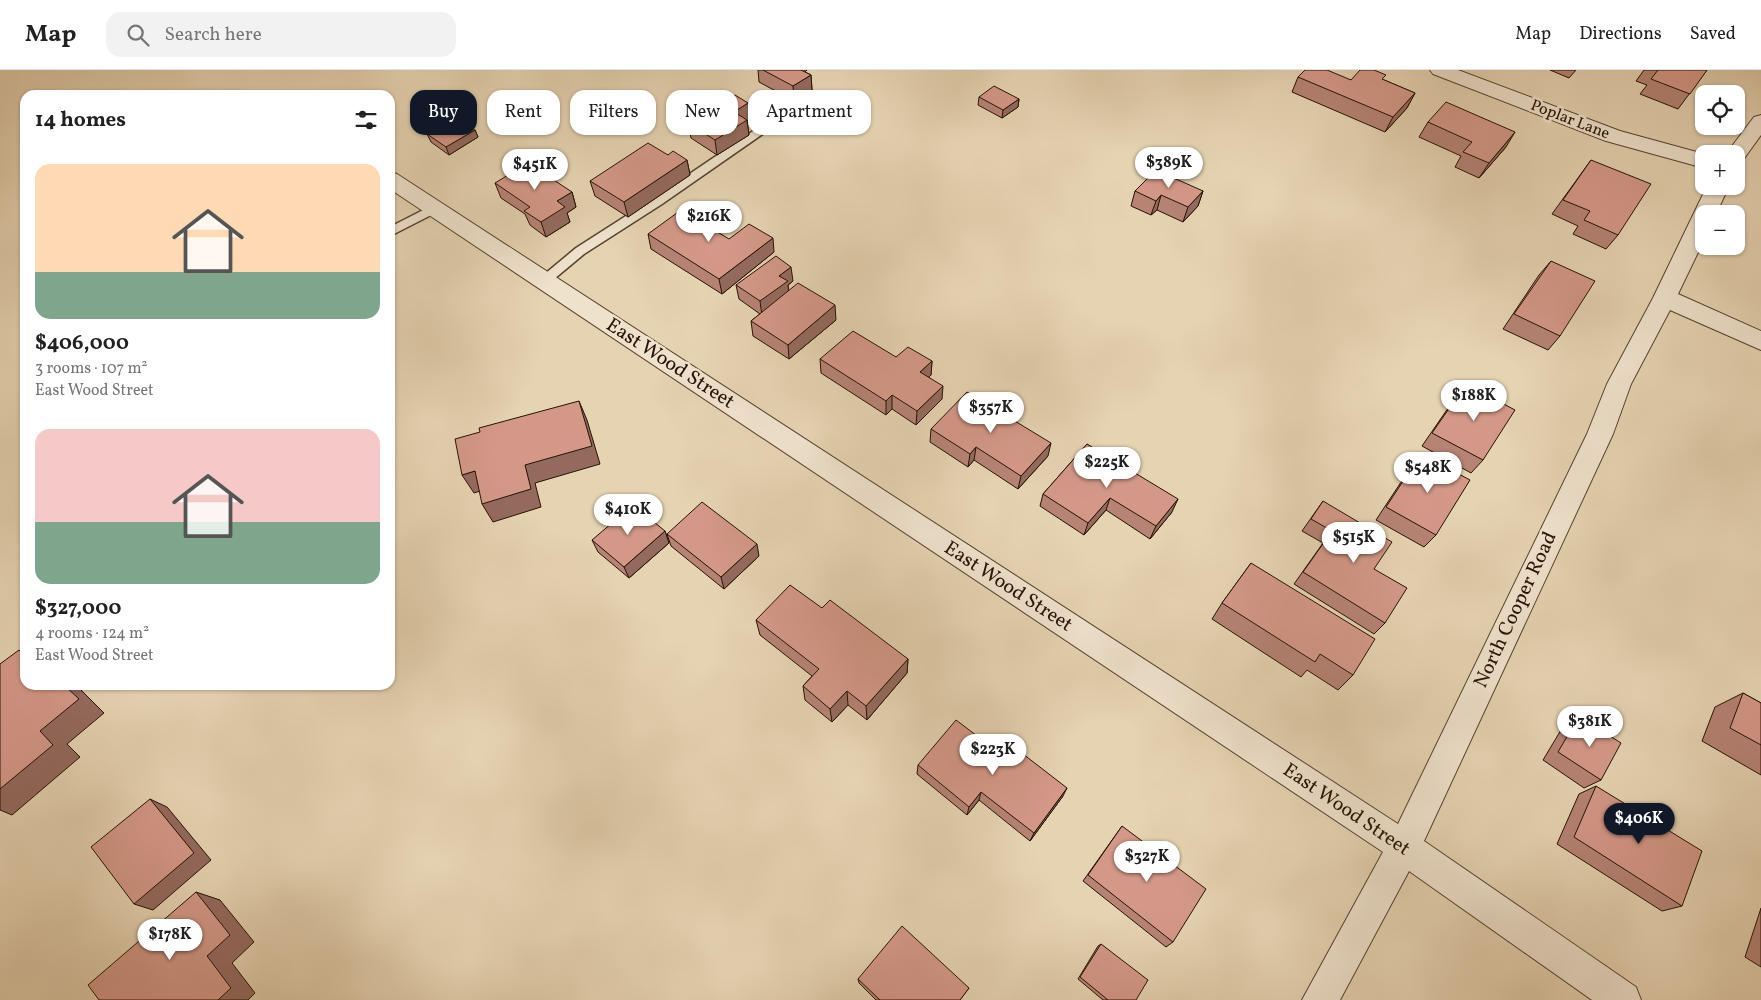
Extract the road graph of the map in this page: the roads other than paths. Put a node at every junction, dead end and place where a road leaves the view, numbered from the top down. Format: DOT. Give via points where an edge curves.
graph roads {
  1 [pos="1440,70"];
  2 [pos="1761,121"];
  3 [pos="754,135"];
  4 [pos="1743,145"];
  5 [pos="1695,159"];
  6 [pos="395,182"];
  7 [pos="434,208"];
  8 [pos="395,229"];
  9 [pos="1695,234"];
  10 [pos="544,280"];
  11 [pos="1665,298"];
  12 [pos="1761,341"];
  13 [pos="1404,847"];
  14 [pos="1320,1000"];
  15 [pos="1623,1000"];
  1 -- 5 [label="street, Poplar Lane" via="1613,136"];
  2 -- 4 [label="street"];
  3 -- 10 [label="lane" via="580,251"];
  6 -- 7 [label="street, East Wood Street"];
  7 -- 8 [label="lane"];
  7 -- 10 [label="street, East Wood Street"];
  9 -- 11 [label="street, North Cooper Road"];
  10 -- 13 [label="street, East Wood Street"];
  11 -- 12 [label="street"];
  11 -- 13 [label="street, North Cooper Road" via="1619,384 1600,434"];
  13 -- 14 [label="street, North Cooper Road"];
  13 -- 15 [label="street, East Wood Street"];
}
